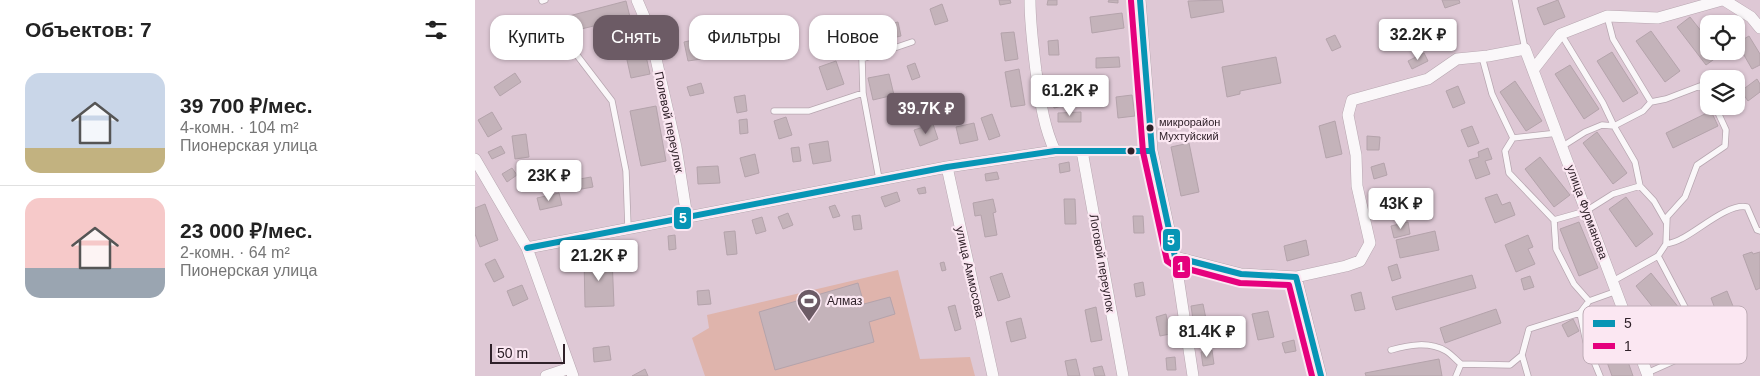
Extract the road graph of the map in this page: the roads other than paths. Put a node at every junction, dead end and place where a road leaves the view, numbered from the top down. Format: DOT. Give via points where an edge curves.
graph roads {
  1 [pos="637,0"];
  2 [pos="1030,0"];
  3 [pos="1140,0"];
  4 [pos="1515,0"];
  5 [pos="1723,0"];
  6 [pos="1607,16"];
  7 [pos="1760,28"];
  8 [pos="1561,34"];
  9 [pos="912,42"];
  10 [pos="1525,49"];
  11 [pos="1482,57"];
  12 [pos="581,60"];
  13 [pos="1533,70"];
  14 [pos="1700,86"];
  15 [pos="863,93"];
  16 [pos="1651,102"];
  17 [pos="774,111"];
  18 [pos="1719,115"];
  19 [pos="1613,126"];
  20 [pos="1558,133"];
  21 [pos="1513,138"];
  22 [pos="1563,146"];
  23 [pos="1082,150"];
  24 [pos="1055,151"];
  25 [pos="1152,151"];
  26 [pos="475,159"];
  27 [pos="947,168"];
  28 [pos="879,179"];
  29 [pos="1640,186"];
  30 [pos="1586,211"];
  31 [pos="687,217"];
  32 [pos="1554,220"];
  33 [pos="1666,222"];
  34 [pos="628,228"];
  35 [pos="1760,231"];
  36 [pos="1666,244"];
  37 [pos="527,248"];
  38 [pos="1175,256"];
  39 [pos="1658,256"];
  40 [pos="1296,277"];
  41 [pos="1615,286"];
  42 [pos="1589,301"];
  43 [pos="1585,306"];
  44 [pos="1622,306"];
  45 [pos="1684,306"];
  46 [pos="1583,309"];
  47 [pos="1580,313"];
  48 [pos="1583,328"];
  49 [pos="1391,350"];
  50 [pos="1522,356"];
  51 [pos="1461,364"];
  52 [pos="1596,364"];
  53 [pos="1669,364"];
  54 [pos="571,372"];
  55 [pos="1648,374"];
  56 [pos="546,376"];
  57 [pos="993,376"];
  58 [pos="1123,376"];
  59 [pos="1193,376"];
  60 [pos="1321,376"];
  61 [pos="1456,376"];
  62 [pos="1528,376"];
  63 [pos="1601,376"];
  1 -- 31 [label="street, Полевой переулок" via="649,28 676,146"];
  2 -- 24 [label="street" via="1030,24 1041,105"];
  3 -- 25 [label="street"];
  4 -- 10 [label="lane"];
  5 -- 6 [label="street" via="1658,18"];
  5 -- 7 [label="street" via="1751,17"];
  6 -- 8 [label="street"];
  6 -- 16 [label="lane" via="1613,39"];
  8 -- 13 [label="street"];
  8 -- 19 [label="lane" via="1603,103"];
  9 -- 15 [label="lane" via="862,59"];
  10 -- 11 [label="street"];
  10 -- 13 [label="street, улица Фурманова"];
  11 -- 21 [label="lane" via="1491,94"];
  11 -- 40 [label="street" via="1457,59 1428,79 1353,100 1348,115 1357,186 1370,243 1361,261"];
  12 -- 34 [label="lane" via="612,101 626,171"];
  13 -- 20 [label="street, улица Фурманова"];
  14 -- 16 [label="lane"];
  15 -- 17 [label="lane" via="809,111"];
  15 -- 28 [label="lane"];
  16 -- 19 [label="lane" via="1643,111"];
  18 -- 33 [label="lane" via="1726,130 1725,146 1697,165 1685,197"];
  19 -- 22 [label="lane" via="1602,125"];
  19 -- 29 [label="lane" via="1635,162"];
  20 -- 21 [label="lane"];
  20 -- 22 [label="street, улица Фурманова"];
  21 -- 32 [label="lane" via="1505,151 1509,173"];
  22 -- 30 [label="street, улица Фурманова"];
  23 -- 24 [label="street"];
  23 -- 25 [label="street"];
  23 -- 58 [label="street, Логовой переулок"];
  24 -- 27 [label="street"];
  25 -- 38 [label="street"];
  26 -- 37 [label="street"];
  27 -- 28 [label="street"];
  27 -- 57 [label="street, улица Аммосова"];
  28 -- 31 [label="street"];
  29 -- 30 [label="lane" via="1613,194"];
  29 -- 33 [label="lane" via="1654,201"];
  30 -- 32 [label="lane"];
  30 -- 41 [label="street, улица Фурманова"];
  31 -- 34 [label="street"];
  32 -- 42 [label="lane" via="1556,249 1574,284"];
  33 -- 36 [label="lane"];
  34 -- 37 [label="street"];
  35 -- 36 [label="lane" via="1747,207 1741,206 1715,217 1681,240"];
  36 -- 39 [label="lane"];
  37 -- 54 [label="street"];
  38 -- 40 [label="street" via="1241,274"];
  38 -- 59 [label="street"];
  39 -- 41 [label="lane"];
  39 -- 45 [label="lane"];
  40 -- 60 [label="street"];
  41 -- 42 [label="lane"];
  41 -- 44 [label="street, улица Фурманова"];
  42 -- 43 [label="lane"];
  46 -- 47 [label="lane"];
  47 -- 48 [label="lane"];
  47 -- 50 [label="lane" via="1529,330"];
  49 -- 51 [label="lane" via="1407,345 1426,345 1446,351"];
  50 -- 51 [label="lane" via="1509,365"];
  50 -- 62 [label="lane"];
  51 -- 61 [label="lane"];
  52 -- 63 [label="lane"];
  53 -- 55 [label="lane"];
  54 -- 56 [label="street"];
}
